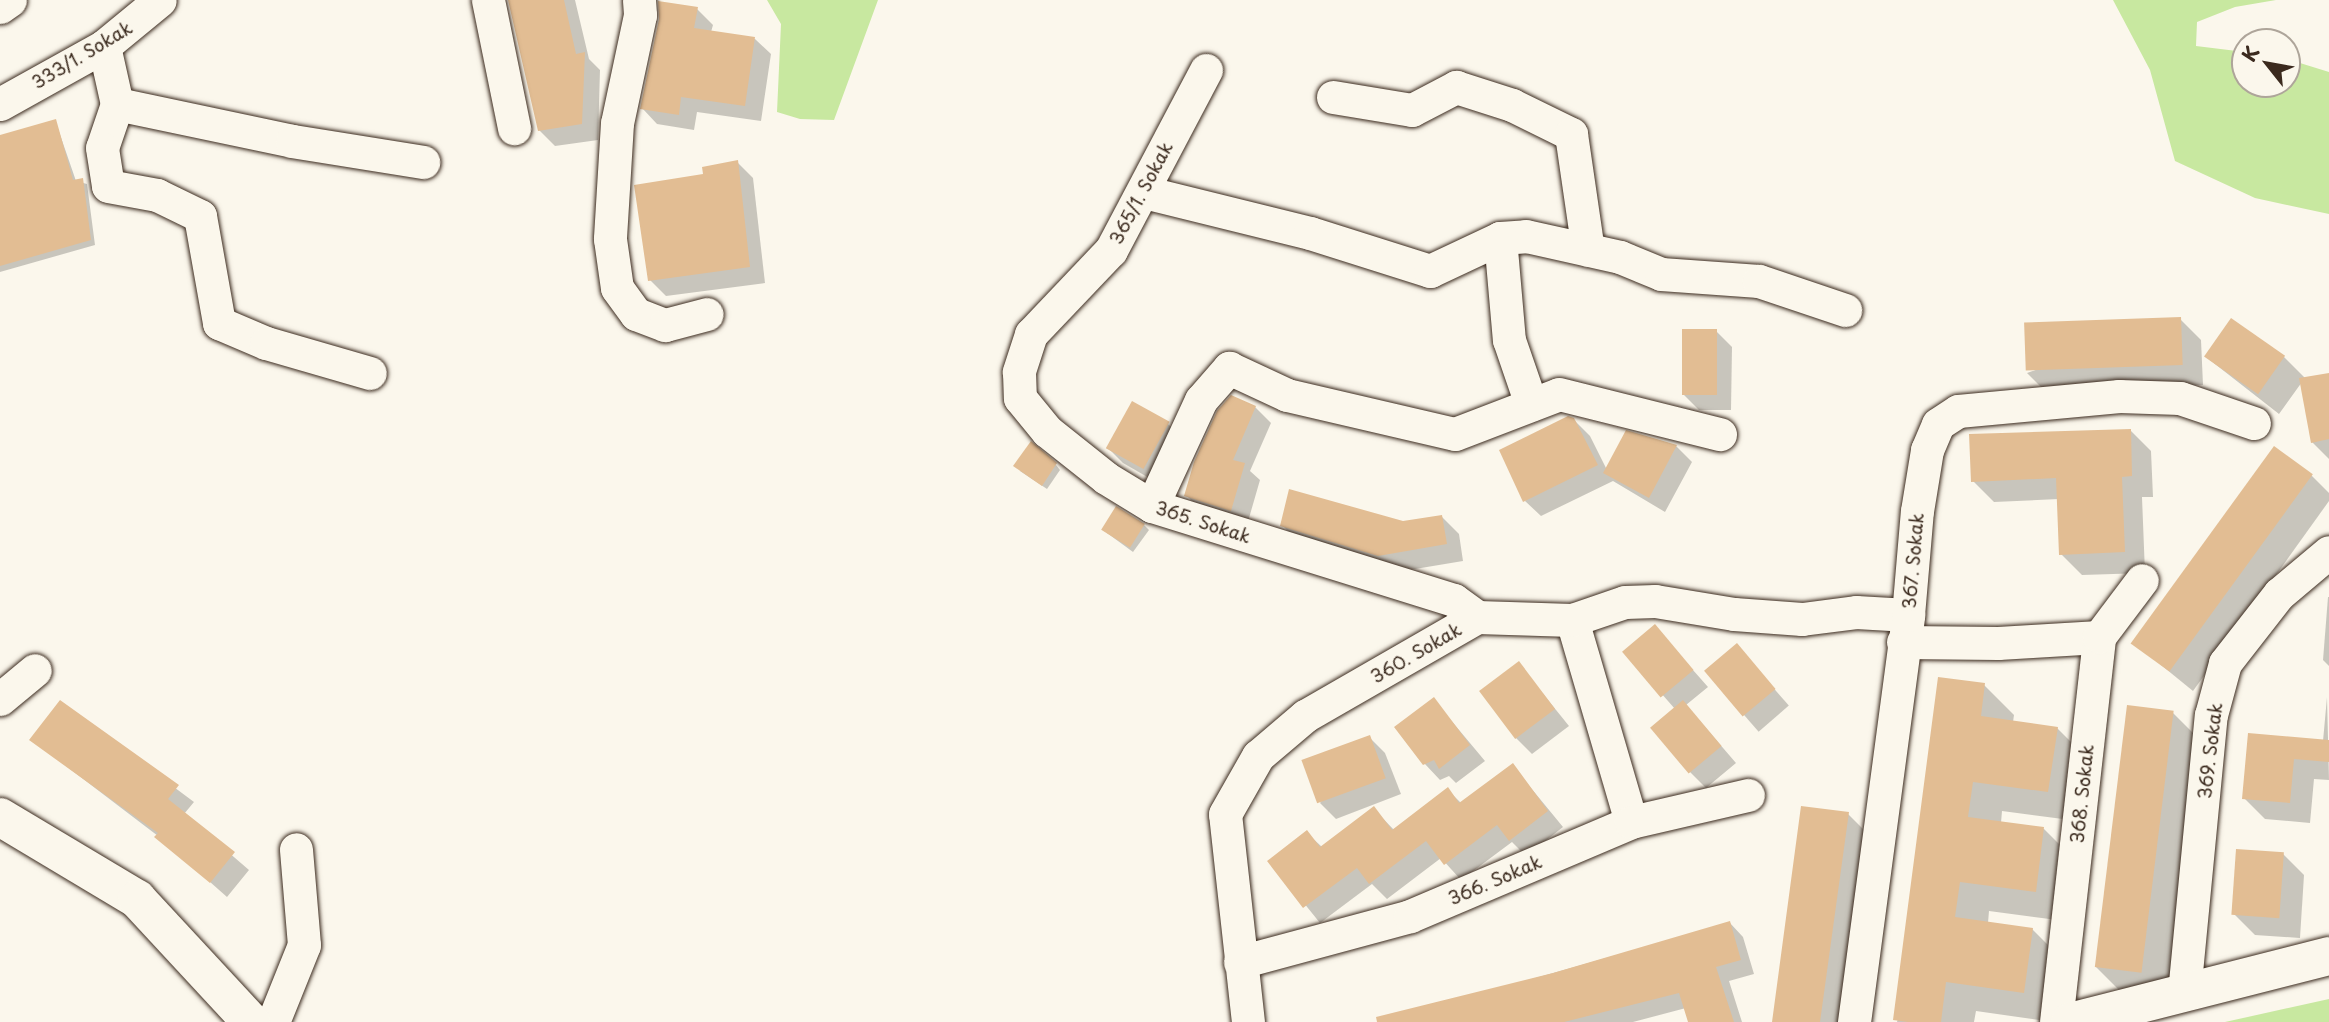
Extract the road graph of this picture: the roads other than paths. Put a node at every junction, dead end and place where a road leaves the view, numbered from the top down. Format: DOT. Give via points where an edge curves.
graph roads {
  1 [pos="10,0"];
  2 [pos="160,0"];
  3 [pos="488,0"];
  4 [pos="639,0"];
  5 [pos="0,7"];
  6 [pos="104,46"];
  7 [pos="1206,70"];
  8 [pos="1333,97"];
  9 [pos="0,104"];
  10 [pos="117,104"];
  11 [pos="514,128"];
  12 [pos="423,162"];
  13 [pos="1144,192"];
  14 [pos="1500,238"];
  15 [pos="1588,250"];
  16 [pos="1845,310"];
  17 [pos="707,314"];
  18 [pos="1031,334"];
  19 [pos="370,373"];
  20 [pos="1531,404"];
  21 [pos="2254,423"];
  22 [pos="1720,434"];
  23 [pos="1152,506"];
  24 [pos="2329,552"];
  25 [pos="2142,580"];
  26 [pos="1477,617"];
  27 [pos="1572,620"];
  28 [pos="1906,629"];
  29 [pos="2099,638"];
  30 [pos="35,670"];
  31 [pos="0,699"];
  32 [pos="1748,795"];
  33 [pos="0,822"];
  34 [pos="1632,822"];
  35 [pos="296,849"];
  36 [pos="2329,956"];
  37 [pos="1240,962"];
  38 [pos="2329,979"];
  39 [pos="2173,1007"];
  40 [pos="218,1022"];
  41 [pos="251,1022"];
  42 [pos="273,1022"];
  43 [pos="1248,1022"];
  44 [pos="1854,1022"];
  45 [pos="2056,1022"];
  46 [pos="2070,1022"];
  1 -- 5 [label="street"];
  2 -- 6 [label="street, 333/1. Sokak"];
  3 -- 11 [label="street"];
  4 -- 17 [label="street" via="640,15 617,123 610,239 617,288 636,314 666,325"];
  6 -- 9 [label="street, 333/1. Sokak"];
  6 -- 10 [label="street"];
  7 -- 13 [label="street, 365/1. Sokak"];
  8 -- 15 [label="street" via="1412,110 1456,87 1512,105 1571,134"];
  10 -- 12 [label="street" via="292,141"];
  10 -- 19 [label="street" via="102,148 107,187 157,195 200,216 219,323"];
  13 -- 14 [label="street" via="1310,233 1430,271"];
  13 -- 18 [label="street, 365/1. Sokak" via="1111,250"];
  14 -- 15 [label="street" via="1526,236"];
  14 -- 20 [label="street" via="1509,340"];
  15 -- 16 [label="street" via="1661,274 1759,281"];
  18 -- 23 [label="street, 365. Sokak" via="1019,372 1020,398 1046,431 1106,478"];
  20 -- 22 [label="street" via="1559,394"];
  20 -- 23 [label="street" via="1455,434 1287,395 1229,368 1201,400"];
  21 -- 28 [label="street, 367. Sokak" via="2167,398 2119,397 1958,411 1938,424 1927,450"];
  23 -- 26 [label="street, 365. Sokak" via="1454,600"];
  24 -- 39 [label="street, 369. Sokak" via="2279,594 2225,663 2211,715"];
  25 -- 29 [label="street"];
  26 -- 27 [label="street, 360. Sokak"];
  26 -- 37 [label="street, 360. Sokak" via="1306,716 1258,756 1225,814"];
  27 -- 28 [label="street, 360. Sokak" via="1625,602 1655,601 1802,619 1856,612"];
  27 -- 34 [label="street"];
  28 -- 29 [label="street, 360. Sokak"];
  28 -- 44 [label="street, 367. Sokak"];
  29 -- 45 [label="street, 368. Sokak"];
  30 -- 31 [label="street"];
  32 -- 34 [label="street, 366. Sokak"];
  33 -- 40 [label="main road" via="161,954"];
  33 -- 41 [label="main road" via="136,899"];
  34 -- 37 [label="street, 366. Sokak" via="1410,916"];
  35 -- 42 [label="street" via="304,946"];
  36 -- 39 [label="main road"];
  37 -- 43 [label="street, 360. Sokak"];
  38 -- 39 [label="main road"];
  39 -- 46 [label="main road"];
}
